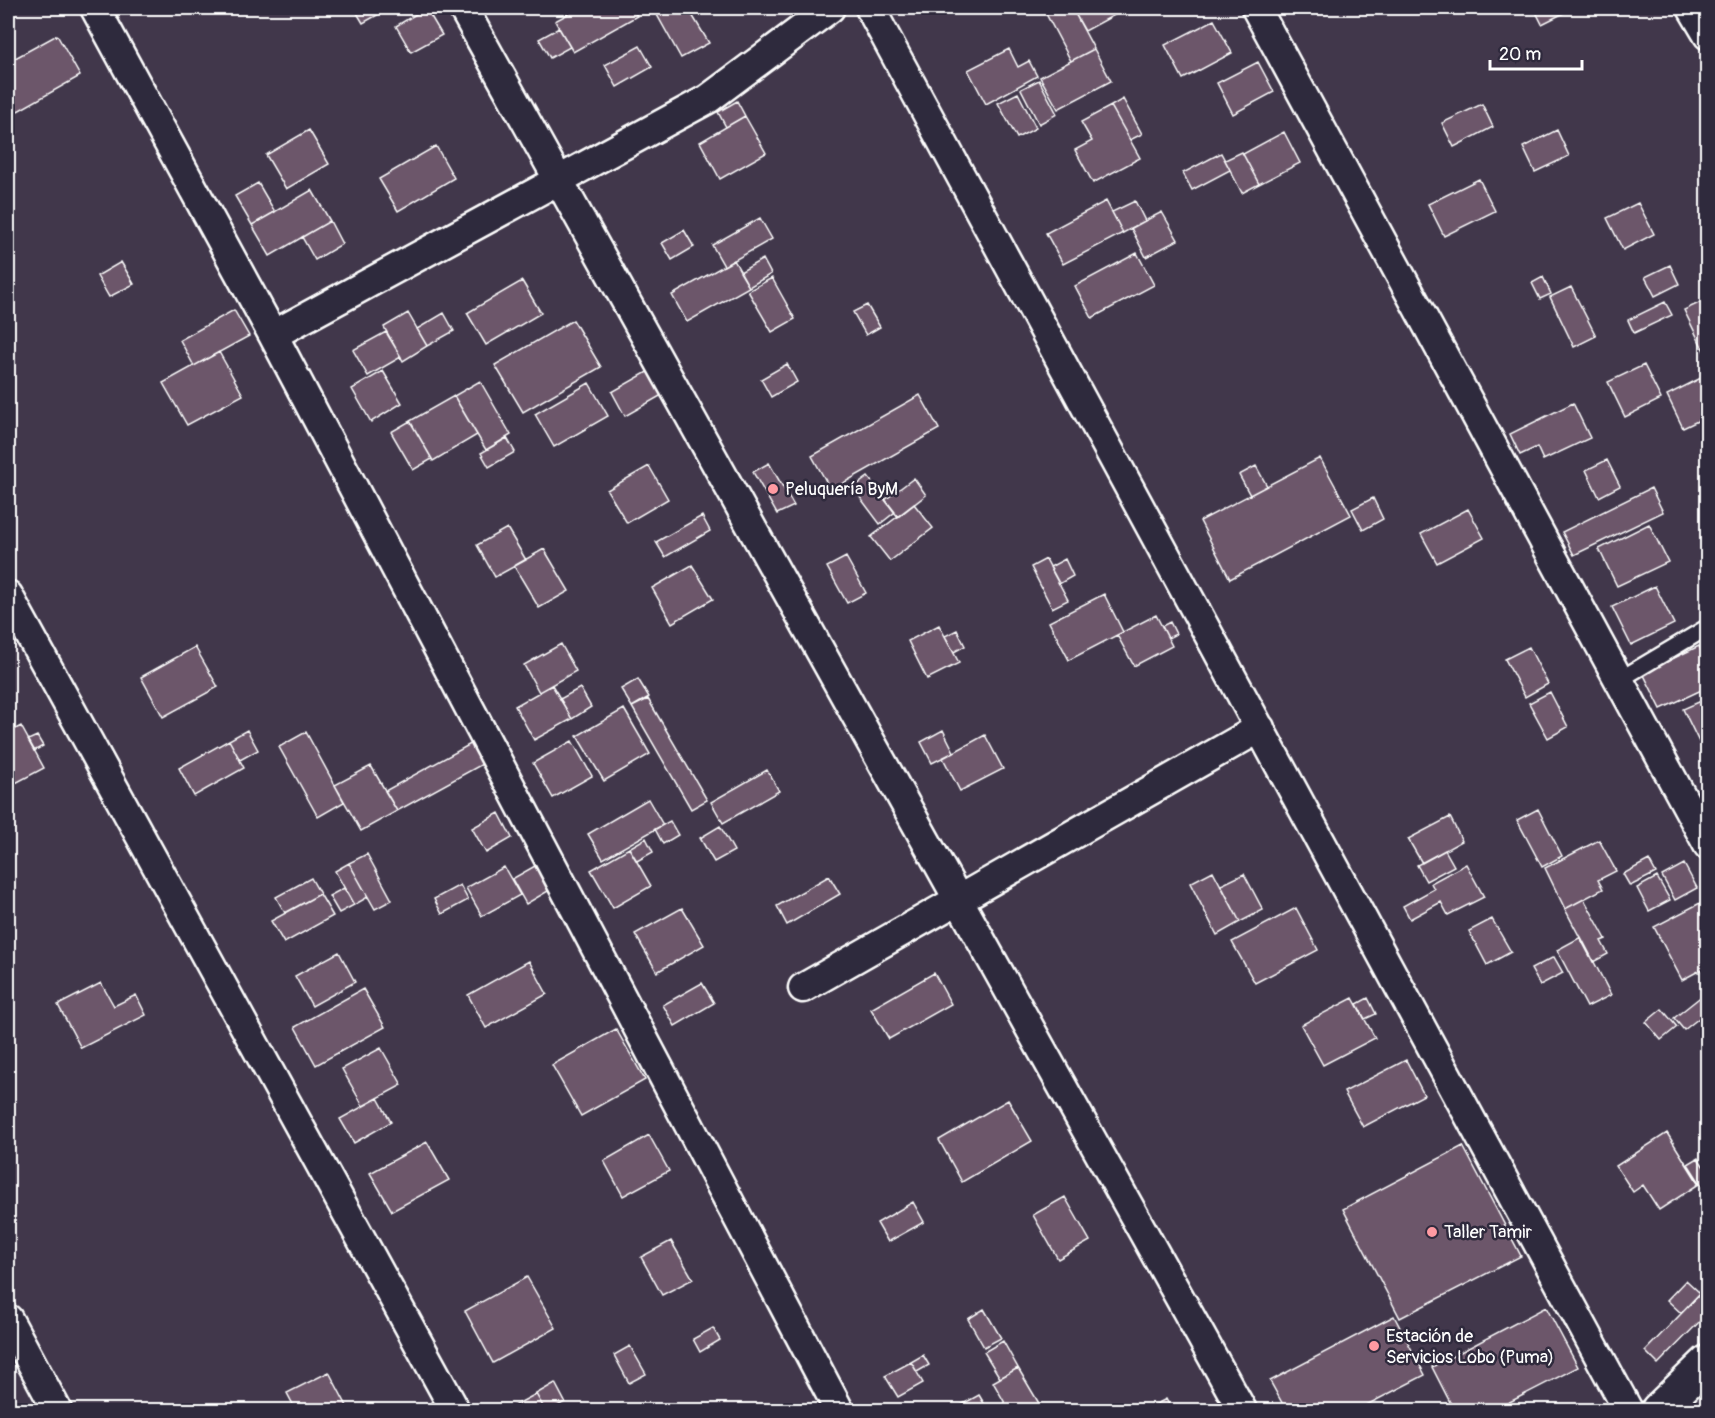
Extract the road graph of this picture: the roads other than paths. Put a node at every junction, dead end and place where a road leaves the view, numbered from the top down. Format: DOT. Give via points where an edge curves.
graph roads {
  1 [pos="95,8"];
  2 [pos="463,8"];
  3 [pos="830,8"];
  4 [pos="870,8"];
  5 [pos="1256,8"];
  6 [pos="1692,8"];
  7 [pos="1707,35"];
  8 [pos="559,179"];
  9 [pos="273,335"];
  10 [pos="8,595"];
  11 [pos="1707,627"];
  12 [pos="1619,680"];
  13 [pos="1260,728"];
  14 [pos="1707,845"];
  15 [pos="959,899"];
  16 [pos="803,988"];
  17 [pos="8,1319"];
  18 [pos="1707,1362"];
  19 [pos="57,1410"];
  20 [pos="455,1410"];
  21 [pos="839,1410"];
  22 [pos="1242,1410"];
  23 [pos="1628,1410"];
  24 [pos="1658,1410"];
  1 -- 9 [label="street"];
  2 -- 8 [label="street"];
  3 -- 8 [label="street" via="708,99"];
  4 -- 13 [label="street"];
  5 -- 12 [label="street"];
  6 -- 7 [label="street"];
  8 -- 9 [label="street"];
  8 -- 15 [label="street"];
  9 -- 21 [label="street"];
  10 -- 20 [label="street"];
  11 -- 12 [label="lane"];
  12 -- 14 [label="street"];
  13 -- 15 [label="street"];
  13 -- 23 [label="street"];
  15 -- 16 [label="street"];
  15 -- 22 [label="street"];
  17 -- 19 [label="street"];
  18 -- 24 [label="main road"];
}
